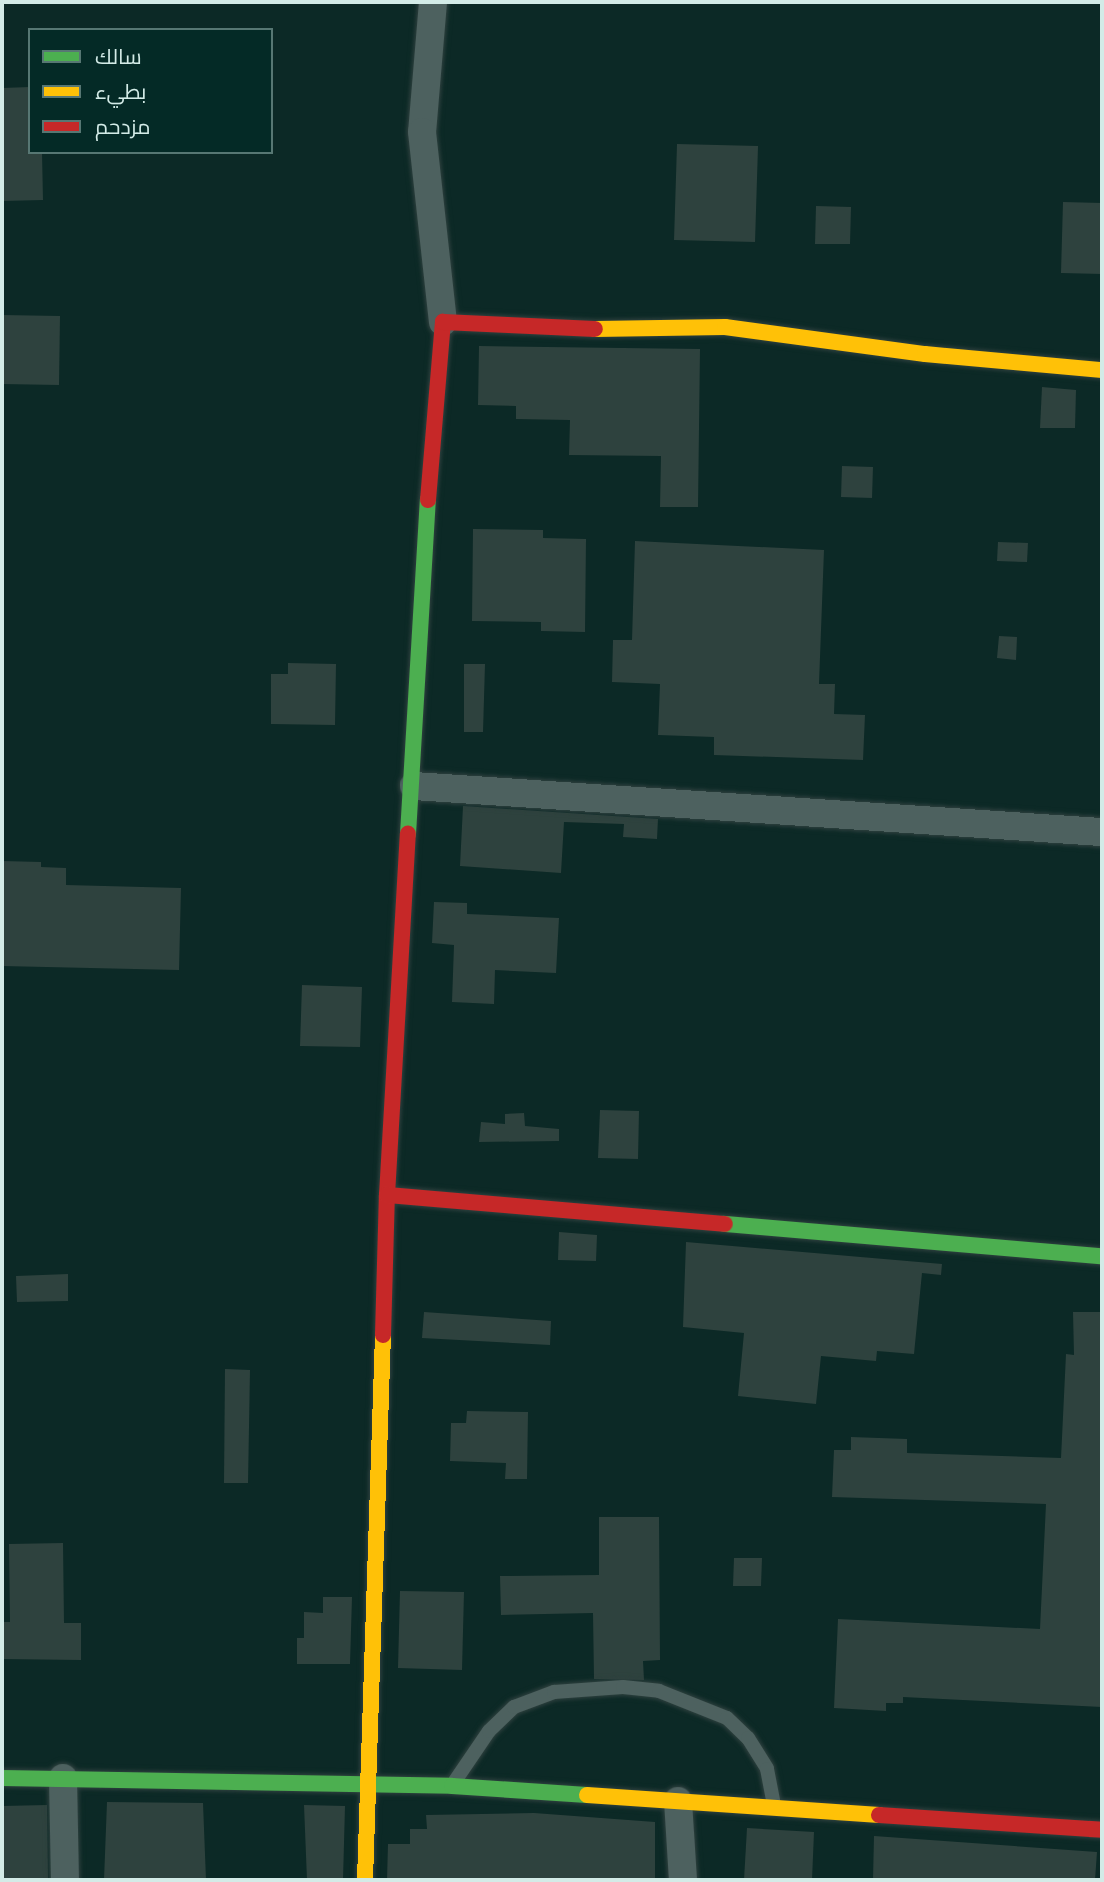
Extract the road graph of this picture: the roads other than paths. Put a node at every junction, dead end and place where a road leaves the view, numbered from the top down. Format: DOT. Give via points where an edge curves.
graph roads {
  1 [pos="433,2"];
  2 [pos="443,322"];
  3 [pos="1102,370"];
  4 [pos="414,786"];
  5 [pos="1102,832"];
  6 [pos="387,1195"];
  7 [pos="1102,1256"];
  8 [pos="2,1777"];
  9 [pos="63,1778"];
  10 [pos="452,1786"];
  11 [pos="366,1787"];
  12 [pos="678,1801"];
  13 [pos="774,1805"];
  14 [pos="1102,1830"];
  15 [pos="65,1880"];
  16 [pos="365,1880"];
  17 [pos="683,1880"];
  1 -- 2 [label="street" via="422,132"];
  2 -- 3 [label="street" via="591,329 725,327 925,354"];
  2 -- 4 [label="street" via="428,495"];
  4 -- 5 [label="street"];
  4 -- 6 [label="street"];
  6 -- 7 [label="street"];
  6 -- 11 [label="street"];
  8 -- 9 [label="street"];
  9 -- 11 [label="street"];
  9 -- 15 [label="street"];
  10 -- 11 [label="street"];
  10 -- 12 [label="street"];
  10 -- 13 [label="lane" via="489,1731 514,1707 554,1692 624,1687 659,1691 727,1718 748,1738 767,1769"];
  11 -- 16 [label="street"];
  12 -- 13 [label="street"];
  12 -- 17 [label="street"];
  13 -- 14 [label="street"];
}
